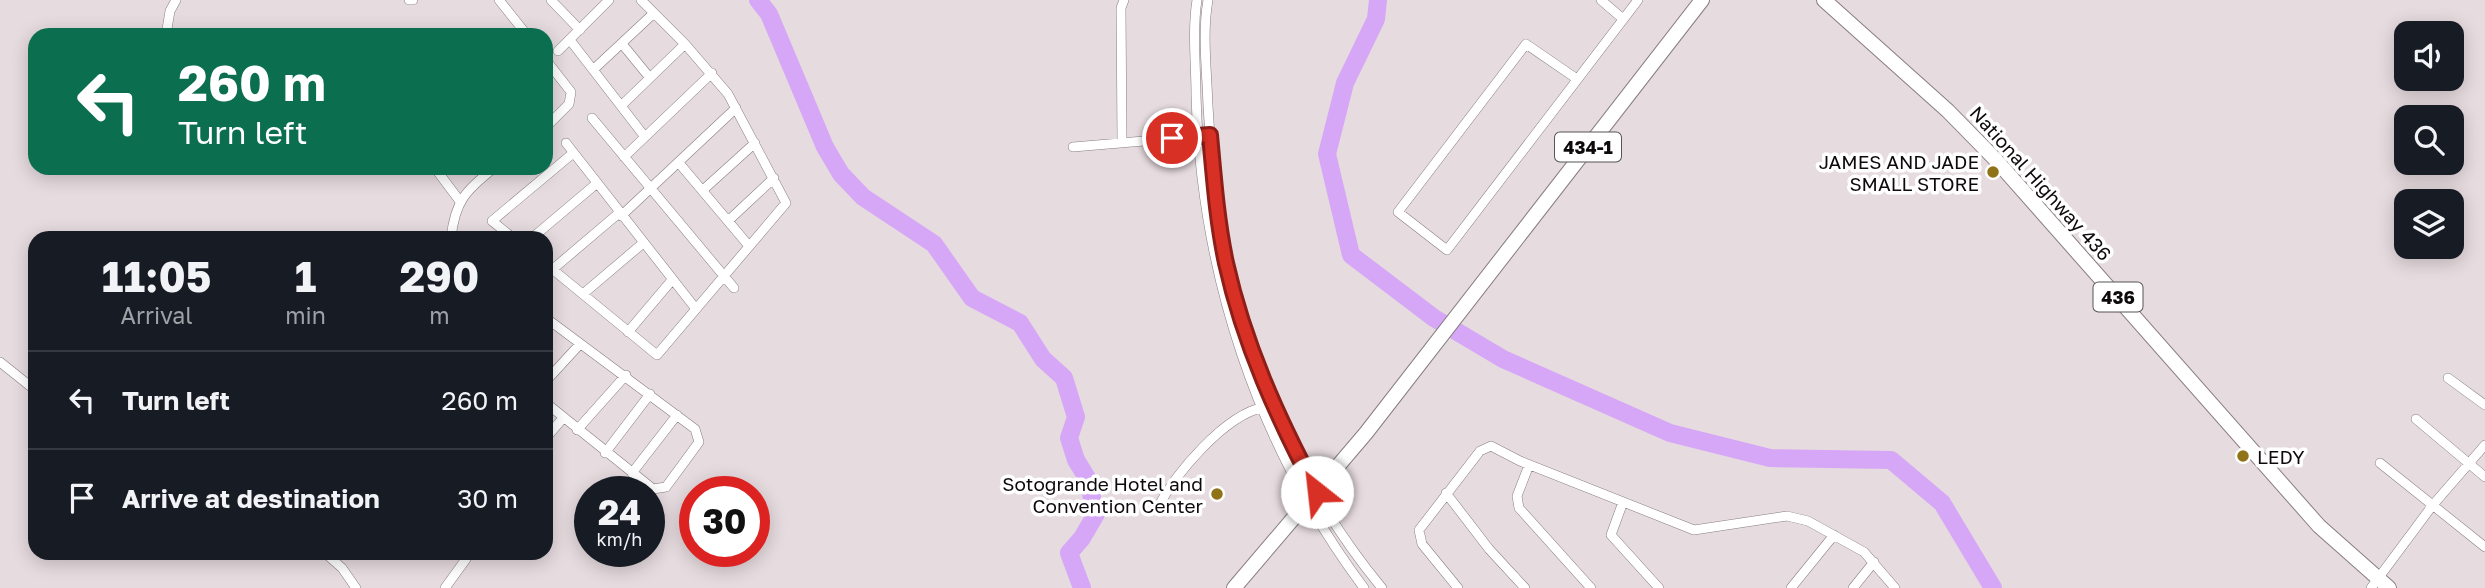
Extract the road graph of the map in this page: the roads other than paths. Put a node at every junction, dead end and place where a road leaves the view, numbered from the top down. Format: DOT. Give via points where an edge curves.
graph roads {
  1 [pos="176,0"];
  2 [pos="499,0"];
  3 [pos="551,0"];
  4 [pos="609,0"];
  5 [pos="640,0"];
  6 [pos="1124,0"];
  7 [pos="1196,0"];
  8 [pos="1208,0"];
  9 [pos="1601,0"];
  10 [pos="1637,0"];
  11 [pos="1702,0"];
  12 [pos="1824,0"];
  13 [pos="654,13"];
  14 [pos="1623,19"];
  15 [pos="167,28"];
  16 [pos="521,28"];
  17 [pos="580,30"];
  18 [pos="570,40"];
  19 [pos="685,44"];
  20 [pos="622,45"];
  21 [pos="558,51"];
  22 [pos="553,69"];
  23 [pos="594,69"];
  24 [pos="712,73"];
  25 [pos="650,78"];
  26 [pos="1577,79"];
  27 [pos="621,106"];
  28 [pos="736,108"];
  29 [pos="592,118"];
  30 [pos="553,120"];
  31 [pos="1210,135"];
  32 [pos="645,136"];
  33 [pos="1198,137"];
  34 [pos="1122,142"];
  35 [pos="755,143"];
  36 [pos="566,144"];
  37 [pos="1073,147"];
  38 [pos="572,154"];
  39 [pos="624,157"];
  40 [pos="679,163"];
  41 [pos="553,170"];
  42 [pos="440,175"];
  43 [pos="484,175"];
  44 [pos="547,175"];
  45 [pos="774,178"];
  46 [pos="596,184"];
  47 [pos="651,190"];
  48 [pos="703,190"];
  49 [pos="459,200"];
  50 [pos="620,215"];
  51 [pos="728,221"];
  52 [pos="452,231"];
  53 [pos="504,231"];
  54 [pos="540,231"];
  55 [pos="642,244"];
  56 [pos="749,246"];
  57 [pos="553,264"];
  58 [pos="553,270"];
  59 [pos="724,276"];
  60 [pos="672,280"];
  61 [pos="734,288"];
  62 [pos="583,294"];
  63 [pos="695,309"];
  64 [pos="553,323"];
  65 [pos="628,332"];
  66 [pos="580,344"];
  67 [pos="0,362"];
  68 [pos="553,373"];
  69 [pos="626,375"];
  70 [pos="2448,378"];
  71 [pos="28,384"];
  72 [pos="650,394"];
  73 [pos="2485,405"];
  74 [pos="1262,407"];
  75 [pos="1274,408"];
  76 [pos="553,409"];
  77 [pos="677,415"];
  78 [pos="564,418"];
  79 [pos="2416,419"];
  80 [pos="553,430"];
  81 [pos="577,430"];
  82 [pos="2485,445"];
  83 [pos="605,453"];
  84 [pos="2380,463"];
  85 [pos="2469,464"];
  86 [pos="1529,465"];
  87 [pos="632,473"];
  88 [pos="2485,477"];
  89 [pos="1446,493"];
  90 [pos="1312,497"];
  91 [pos="1623,502"];
  92 [pos="2432,506"];
  93 [pos="1157,509"];
  94 [pos="1834,535"];
  95 [pos="2485,547"];
  96 [pos="333,560"];
  97 [pos="465,560"];
  98 [pos="1874,562"];
  99 [pos="2379,585"];
  100 [pos="356,588"];
  101 [pos="445,588"];
  102 [pos="1234,588"];
  103 [pos="1364,588"];
  104 [pos="1382,588"];
  105 [pos="1458,588"];
  106 [pos="1525,588"];
  107 [pos="1591,588"];
  108 [pos="1659,588"];
  109 [pos="1791,588"];
  110 [pos="1853,588"];
  111 [pos="1895,588"];
  1 -- 15 [label="street"];
  2 -- 16 [label="street"];
  3 -- 17 [label="street"];
  4 -- 17 [label="street"];
  5 -- 13 [label="street"];
  6 -- 34 [label="street"];
  7 -- 33 [label="street"];
  8 -- 31 [label="street"];
  9 -- 14 [label="street"];
  10 -- 14 [label="street"];
  11 -- 90 [label="main road, 434-1"];
  12 -- 99 [label="main road, National Highway 436 / 436" via="1996,159 2310,516"];
  13 -- 19 [label="street"];
  13 -- 20 [label="street"];
  14 -- 26 [label="street"];
  17 -- 18 [label="street"];
  18 -- 21 [label="street"];
  18 -- 23 [label="street"];
  19 -- 24 [label="street"];
  19 -- 25 [label="street"];
  20 -- 23 [label="street"];
  20 -- 25 [label="street"];
  22 -- 30 [label="street" via="571,92 569,104"];
  23 -- 27 [label="street"];
  24 -- 28 [label="street"];
  24 -- 32 [label="street"];
  25 -- 27 [label="street"];
  26 -- 26 [label="street" via="1447,250 1398,212 1526,44"];
  27 -- 32 [label="street"];
  28 -- 35 [label="street"];
  28 -- 40 [label="street"];
  29 -- 39 [label="street"];
  31 -- 33 [label="street"];
  31 -- 75 [label="street" via="1226,264"];
  32 -- 39 [label="street"];
  33 -- 34 [label="street"];
  33 -- 74 [label="street" via="1206,223 1224,303"];
  34 -- 37 [label="street"];
  35 -- 45 [label="street"];
  35 -- 48 [label="street"];
  36 -- 38 [label="street"];
  38 -- 41 [label="street"];
  38 -- 46 [label="street"];
  39 -- 47 [label="street"];
  40 -- 47 [label="street"];
  40 -- 48 [label="street"];
  42 -- 49 [label="street"];
  43 -- 49 [label="street"];
  44 -- 53 [label="street" via="492,221"];
  45 -- 51 [label="street"];
  45 -- 56 [label="street" via="786,203"];
  46 -- 50 [label="street"];
  46 -- 54 [label="street"];
  47 -- 50 [label="street"];
  47 -- 59 [label="street"];
  48 -- 51 [label="street"];
  49 -- 52 [label="street"];
  50 -- 55 [label="street"];
  50 -- 57 [label="street"];
  51 -- 56 [label="street"];
  55 -- 60 [label="street"];
  55 -- 62 [label="street"];
  56 -- 59 [label="street"];
  58 -- 62 [label="street"];
  59 -- 61 [label="street"];
  59 -- 63 [label="street"];
  60 -- 63 [label="street"];
  60 -- 65 [label="street"];
  62 -- 65 [label="street"];
  63 -- 65 [label="street" via="657,355"];
  64 -- 66 [label="street"];
  66 -- 68 [label="street"];
  66 -- 69 [label="street"];
  67 -- 71 [label="street"];
  69 -- 72 [label="street"];
  69 -- 81 [label="street"];
  70 -- 73 [label="street"];
  72 -- 77 [label="street"];
  72 -- 83 [label="street"];
  74 -- 75 [label="street"];
  74 -- 90 [label="street"];
  74 -- 93 [label="street" via="1196,453"];
  75 -- 90 [label="street"];
  76 -- 78 [label="street"];
  77 -- 87 [label="street"];
  77 -- 87 [label="street" via="699,435 699,442 677,473 659,491"];
  78 -- 80 [label="street"];
  78 -- 81 [label="street"];
  79 -- 85 [label="street"];
  81 -- 83 [label="street"];
  82 -- 85 [label="street"];
  83 -- 87 [label="street"];
  84 -- 92 [label="street"];
  85 -- 88 [label="street"];
  85 -- 92 [label="street"];
  86 -- 89 [label="street" via="1487,446"];
  86 -- 91 [label="street"];
  86 -- 107 [label="street" via="1517,496 1518,508"];
  89 -- 105 [label="street" via="1420,524 1418,534"];
  89 -- 106 [label="street"];
  90 -- 102 [label="main road, 434-1"];
  90 -- 103 [label="street"];
  90 -- 104 [label="street"];
  91 -- 94 [label="street" via="1694,530 1787,516"];
  91 -- 108 [label="street" via="1611,535"];
  92 -- 95 [label="street"];
  92 -- 99 [label="street"];
  94 -- 98 [label="street"];
  94 -- 109 [label="street"];
  96 -- 100 [label="street"];
  97 -- 101 [label="street"];
  98 -- 110 [label="street"];
  98 -- 111 [label="street"];
}
